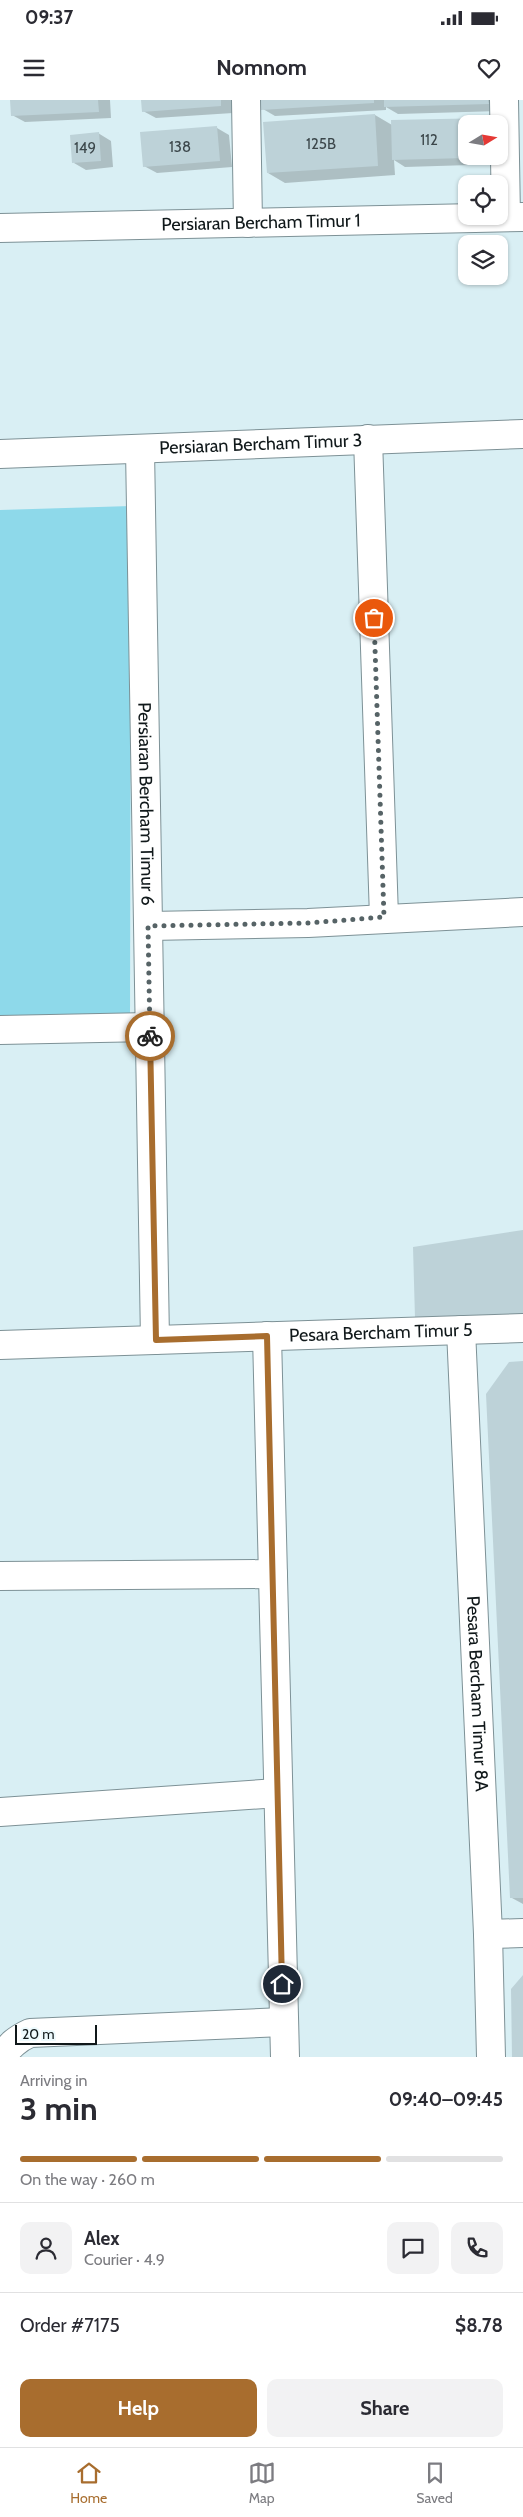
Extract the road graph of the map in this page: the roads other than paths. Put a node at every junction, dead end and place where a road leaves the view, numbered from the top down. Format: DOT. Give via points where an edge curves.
graph roads {
  1 [pos="246,100"];
  2 [pos="504,100"];
  3 [pos="515,217"];
  4 [pos="248,223"];
  5 [pos="0,228"];
  6 [pos="523,434"];
  7 [pos="368,439"];
  8 [pos="140,449"];
  9 [pos="0,454"];
  10 [pos="523,912"];
  11 [pos="384,917"];
  12 [pos="148,926"];
  13 [pos="150,1027"];
  14 [pos="0,1030"];
  15 [pos="523,1328"];
  16 [pos="461,1330"];
  17 [pos="267,1336"];
  18 [pos="156,1340"];
  19 [pos="0,1345"];
  20 [pos="272,1574"];
  21 [pos="0,1576"];
  22 [pos="278,1793"];
  23 [pos="0,1812"];
  24 [pos="523,1933"];
  25 [pos="488,1934"];
  26 [pos="283,2022"];
  27 [pos="2,2057"];
  28 [pos="285,2057"];
  29 [pos="491,2057"];
  1 -- 4 [label="street"];
  2 -- 3 [label="street"];
  3 -- 4 [label="street, Persiaran Bercham Timur 1"];
  4 -- 5 [label="street, Persiaran Bercham Timur 1"];
  6 -- 7 [label="street, Persiaran Bercham Timur 3"];
  7 -- 8 [label="street, Persiaran Bercham Timur 3"];
  7 -- 11 [label="street"];
  8 -- 9 [label="street, Persiaran Bercham Timur 3"];
  8 -- 12 [label="street, Persiaran Bercham Timur 6"];
  10 -- 11 [label="street"];
  11 -- 12 [label="street" via="308,923"];
  12 -- 13 [label="street, Persiaran Bercham Timur 6"];
  13 -- 14 [label="street"];
  13 -- 18 [label="street, Persiaran Bercham Timur 6"];
  15 -- 16 [label="street, Pesara Bercham Timur 5"];
  16 -- 17 [label="street, Pesara Bercham Timur 5"];
  16 -- 25 [label="street, Pesara Bercham Timur 8A"];
  17 -- 18 [label="street, Pesara Bercham Timur 5"];
  17 -- 20 [label="street"];
  18 -- 19 [label="street, Pesara Bercham Timur 5"];
  20 -- 21 [label="street"];
  20 -- 22 [label="street"];
  22 -- 23 [label="street"];
  22 -- 26 [label="street"];
  24 -- 25 [label="street"];
  25 -- 29 [label="street, Pesara Bercham Timur 8A"];
  26 -- 27 [label="street" via="30,2033 18,2038"];
  26 -- 28 [label="street"];
}
